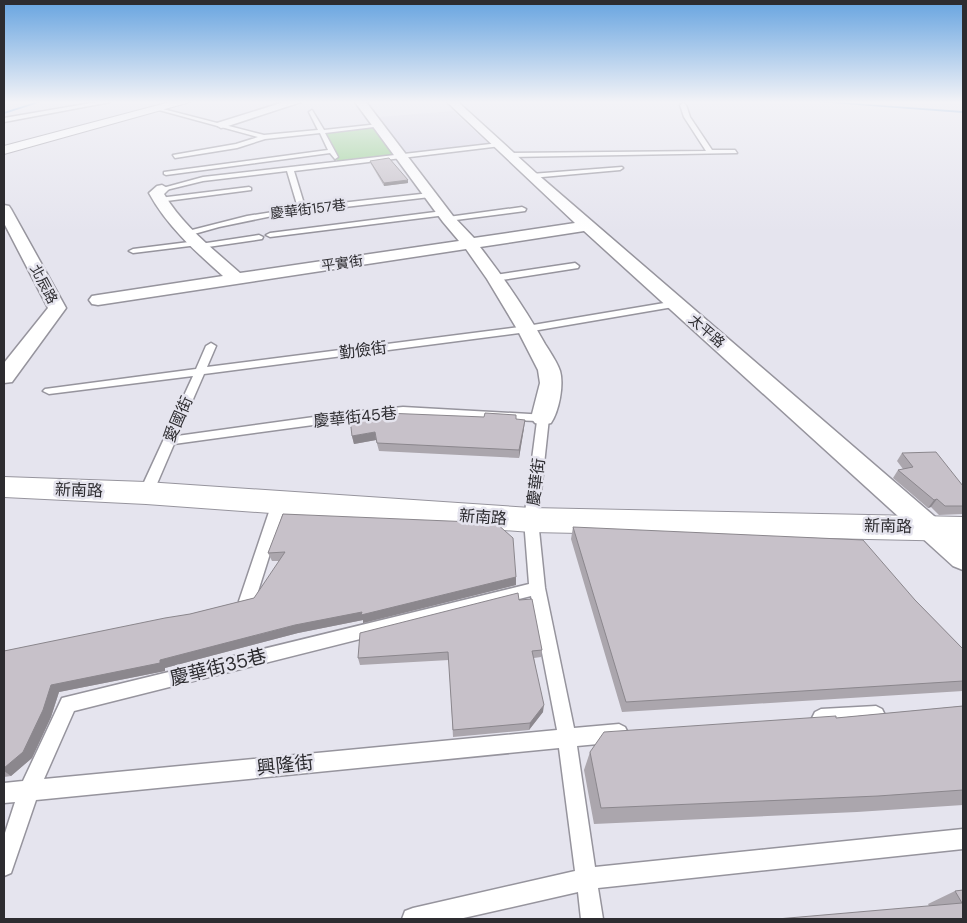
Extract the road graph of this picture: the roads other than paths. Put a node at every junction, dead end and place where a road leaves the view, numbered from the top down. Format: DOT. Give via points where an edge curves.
graph roads {
  1 [pos="22,145"];
  2 [pos="240,145"];
  3 [pos="329,145"];
  4 [pos="393,145"];
  5 [pos="499,145"];
  6 [pos="706,145"];
  7 [pos="4,150"];
  8 [pos="504,150"];
  9 [pos="332,151"];
  10 [pos="711,152"];
  11 [pos="735,152"];
  12 [pos="175,156"];
  13 [pos="401,156"];
  14 [pos="339,164"];
  15 [pos="620,168"];
  16 [pos="290,169"];
  17 [pos="166,173"];
  18 [pos="531,176"];
  19 [pos="249,189"];
  20 [pos="161,194"];
  21 [pos="430,195"];
  22 [pos="4,209"];
  23 [pos="302,210"];
  24 [pos="522,210"];
  25 [pos="445,216"];
  26 [pos="588,226"];
  27 [pos="270,235"];
  28 [pos="259,237"];
  29 [pos="195,241"];
  30 [pos="470,244"];
  31 [pos="133,251"];
  32 [pos="575,266"];
  33 [pos="235,278"];
  34 [pos="495,278"];
  35 [pos="98,300"];
  36 [pos="676,304"];
  37 [pos="527,329"];
  38 [pos="211,346"];
  39 [pos="200,371"];
  40 [pos="4,377"];
  41 [pos="49,391"];
  42 [pos="543,418"];
  43 [pos="168,442"];
  44 [pos="4,487"];
  45 [pos="146,493"];
  46 [pos="279,503"];
  47 [pos="531,520"];
  48 [pos="928,527"];
  49 [pos="963,529"];
  50 [pos="963,558"];
  51 [pos="537,588"];
  52 [pos="248,601"];
  53 [pos="894,713"];
  54 [pos="805,720"];
  55 [pos="636,732"];
  56 [pos="567,737"];
  57 [pos="29,790"];
  58 [pos="4,793"];
  59 [pos="963,839"];
  60 [pos="4,866"];
  61 [pos="586,879"];
  62 [pos="413,919"];
  63 [pos="592,919"];
  1 -- 7 [label="street"];
  2 -- 12 [label="lane"];
  3 -- 9 [label="lane"];
  4 -- 13 [label="street, 慶華街"];
  5 -- 8 [label="street, 太平路"];
  6 -- 10 [label="lane"];
  8 -- 10 [label="lane"];
  8 -- 13 [label="lane"];
  8 -- 18 [label="street, 太平路"];
  9 -- 14 [label="lane"];
  9 -- 17 [label="lane"];
  10 -- 11 [label="lane"];
  13 -- 14 [label="lane"];
  13 -- 21 [label="street, 慶華街"];
  14 -- 16 [label="lane"];
  15 -- 18 [label="lane"];
  16 -- 20 [label="lane" via="204,179"];
  16 -- 23 [label="lane"];
  18 -- 26 [label="street, 太平路"];
  19 -- 20 [label="lane"];
  20 -- 29 [label="street"];
  21 -- 23 [label="lane, 慶華街157巷"];
  21 -- 25 [label="street, 慶華街"];
  22 -- 40 [label="street, 北辰路" via="57,308"];
  23 -- 29 [label="lane, 慶華街157巷" via="216,225"];
  24 -- 25 [label="lane"];
  25 -- 27 [label="lane"];
  25 -- 30 [label="street, 慶華街"];
  26 -- 30 [label="street, 平實街"];
  26 -- 36 [label="street, 太平路"];
  28 -- 29 [label="lane"];
  29 -- 31 [label="lane"];
  29 -- 33 [label="street"];
  30 -- 33 [label="street, 平實街"];
  30 -- 34 [label="street, 慶華街"];
  32 -- 34 [label="lane"];
  33 -- 35 [label="street, 平實街"];
  34 -- 37 [label="street, 慶華街"];
  36 -- 37 [label="lane, 勤儉街"];
  36 -- 48 [label="street, 太平路"];
  37 -- 39 [label="lane, 勤儉街"];
  37 -- 42 [label="street, 慶華街" via="549,370 551,383"];
  38 -- 39 [label="lane, 愛國街"];
  39 -- 41 [label="lane, 勤儉街"];
  39 -- 43 [label="lane, 愛國街"];
  42 -- 43 [label="lane, 慶華街45巷" via="403,411"];
  42 -- 47 [label="lane, 慶華街"];
  43 -- 45 [label="lane, 愛國街"];
  44 -- 45 [label="street, 新南路"];
  45 -- 46 [label="street, 新南路"];
  46 -- 47 [label="street, 新南路"];
  46 -- 52 [label="lane"];
  47 -- 48 [label="street, 新南路"];
  47 -- 51 [label="lane, 慶華街"];
  48 -- 49 [label="street, 新南路"];
  48 -- 50 [label="street, 太平路"];
  51 -- 56 [label="lane, 慶華街"];
  51 -- 57 [label="lane, 慶華街35巷" via="68,704"];
  53 -- 54 [label="lane"];
  55 -- 56 [label="lane, 興隆街"];
  56 -- 57 [label="lane, 興隆街"];
  56 -- 61 [label="lane, 慶華街"];
  57 -- 58 [label="lane, 興隆街"];
  57 -- 60 [label="lane, 慶華街35巷"];
  59 -- 61 [label="lane"];
  61 -- 62 [label="lane"];
  61 -- 63 [label="lane, 慶華街"];
}
